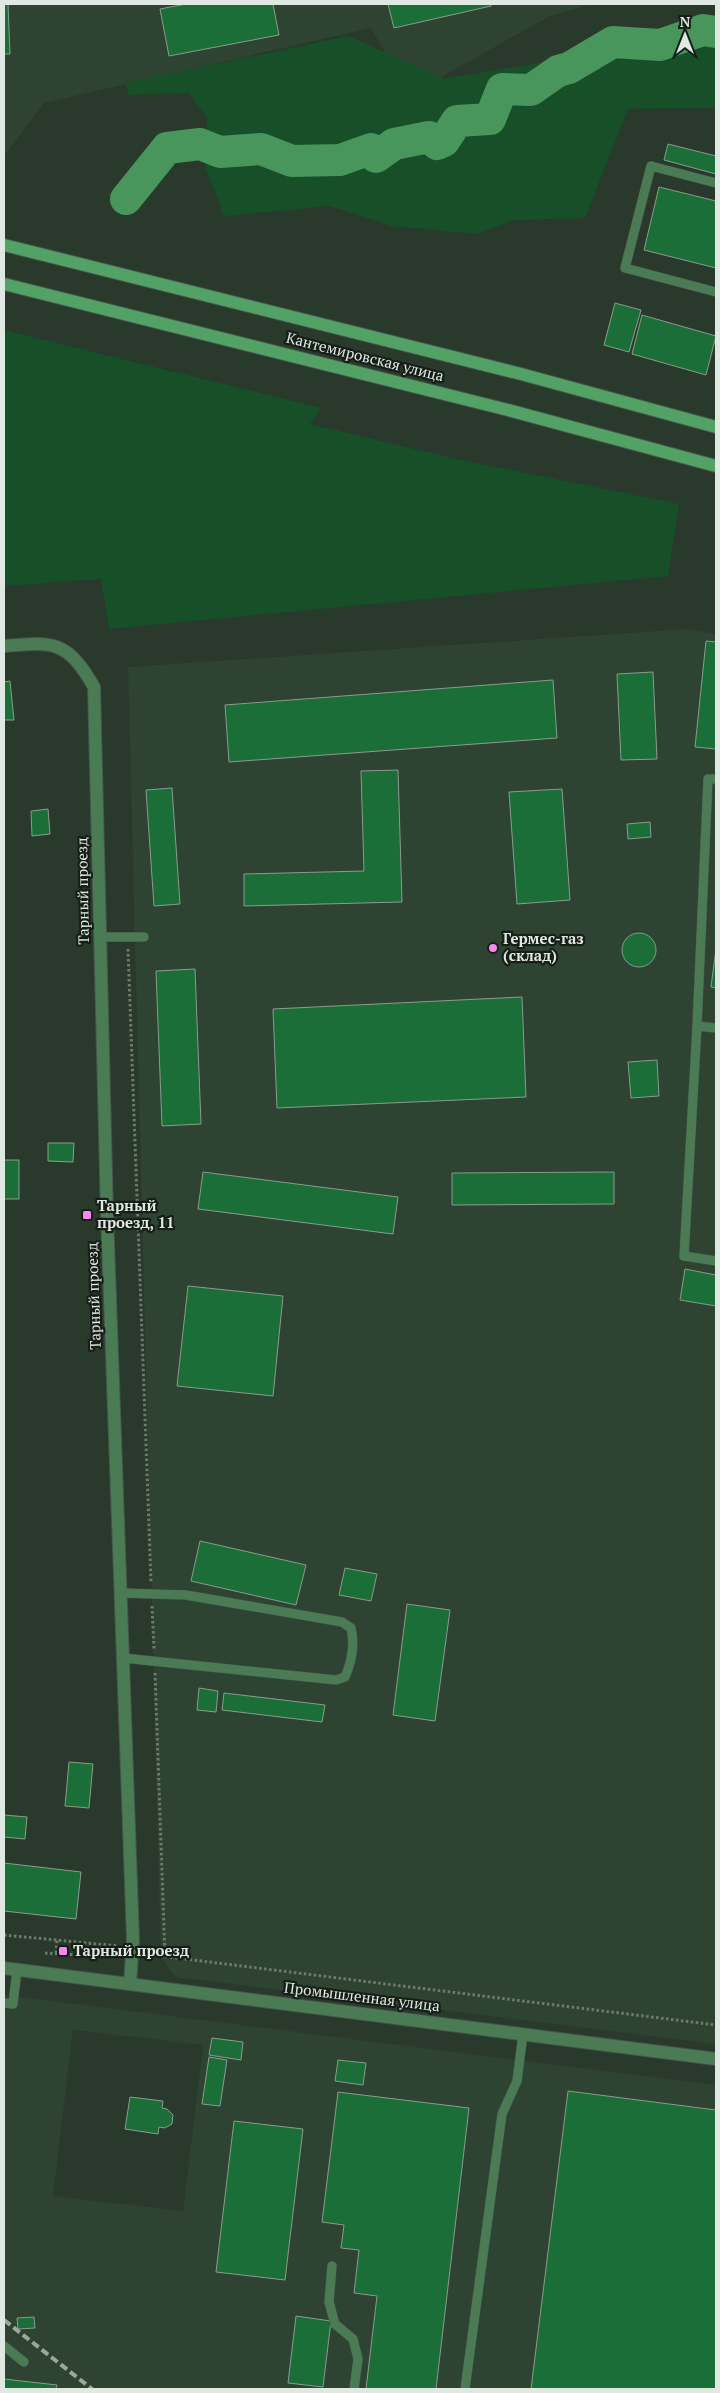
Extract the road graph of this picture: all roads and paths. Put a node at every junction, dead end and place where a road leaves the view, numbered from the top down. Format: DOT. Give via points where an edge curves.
graph roads {
  1 [pos="716,183"];
  2 [pos="4,245"];
  3 [pos="4,284"];
  4 [pos="716,292"];
  5 [pos="716,427"];
  6 [pos="716,466"];
  7 [pos="4,646"];
  8 [pos="716,779"];
  9 [pos="100,937"];
  10 [pos="127,937"];
  11 [pos="144,937"];
  12 [pos="697,1026"];
  13 [pos="716,1028"];
  14 [pos="716,1261"];
  15 [pos="121,1593"];
  16 [pos="152,1594"];
  17 [pos="123,1658"];
  18 [pos="154,1660"];
  19 [pos="4,1935"];
  20 [pos="57,1940"];
  21 [pos="116,1946"];
  22 [pos="45,1952"];
  23 [pos="56,1954"];
  24 [pos="80,1955"];
  25 [pos="152,1956"];
  26 [pos="165,1957"];
  27 [pos="4,1968"];
  28 [pos="17,1970"];
  29 [pos="130,1984"];
  30 [pos="4,2003"];
  31 [pos="716,2025"];
  32 [pos="523,2034"];
  33 [pos="716,2059"];
  34 [pos="332,2266"];
  35 [pos="4,2346"];
  36 [pos="24,2362"];
  37 [pos="354,2389"];
  38 [pos="465,2389"];
  1 -- 4 [label="lane" via="651,166 624,268"];
  2 -- 5 [label="main road, Кантемировская улица" via="522,374"];
  3 -- 6 [label="main road, Кантемировская улица" via="504,409"];
  7 -- 9 [label="street, Тарный проезд" via="42,643 61,648 82,666 94,687"];
  8 -- 12 [label="lane" via="708,779"];
  9 -- 10 [label="lane"];
  9 -- 15 [label="street, Тарный проезд"];
  10 -- 11 [label="lane"];
  10 -- 16 [label="path"];
  12 -- 13 [label="lane"];
  12 -- 14 [label="lane" via="684,1256"];
  15 -- 16 [label="lane"];
  15 -- 17 [label="street, Тарный проезд"];
  16 -- 18 [label="path"];
  16 -- 18 [label="lane" via="186,1595 342,1622 351,1628 354,1640 345,1677 336,1680"];
  17 -- 18 [label="lane"];
  17 -- 29 [label="street, Тарный проезд" via="133,1951"];
  18 -- 26 [label="path"];
  19 -- 20 [label="path"];
  20 -- 21 [label="path"];
  20 -- 23 [label="path"];
  22 -- 23 [label="path"];
  23 -- 24 [label="path"];
  25 -- 26 [label="path"];
  26 -- 31 [label="path"];
  27 -- 28 [label="street, Промышленная улица"];
  28 -- 29 [label="street, Промышленная улица"];
  28 -- 30 [label="lane" via="13,2004"];
  29 -- 32 [label="street, Промышленная улица"];
  32 -- 33 [label="street, Промышленная улица"];
  32 -- 38 [label="lane" via="517,2081 502,2114"];
  34 -- 37 [label="lane" via="329,2302 335,2324 353,2339 358,2359"];
  35 -- 36 [label="lane"];
}
